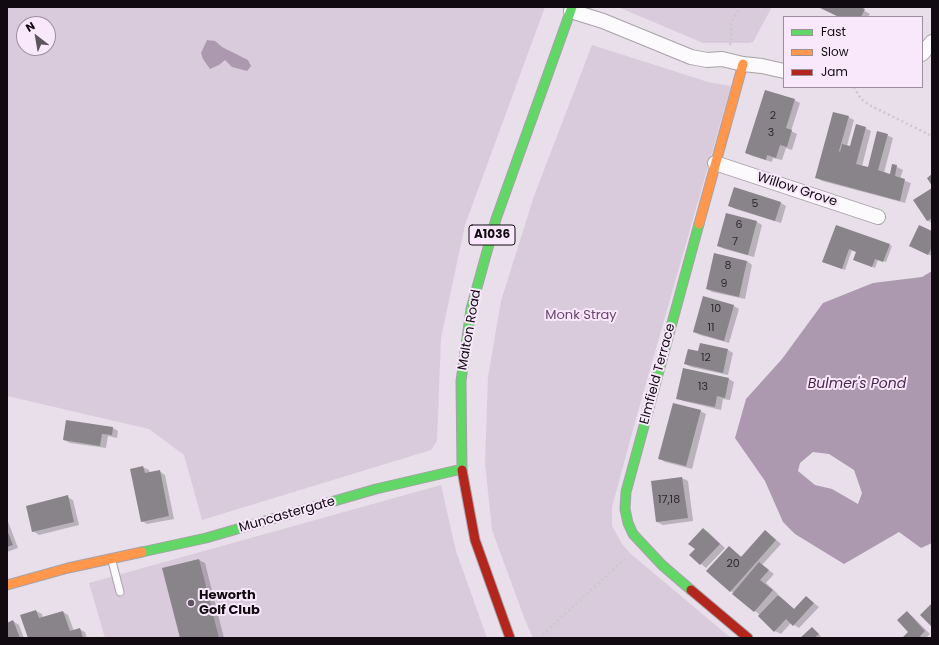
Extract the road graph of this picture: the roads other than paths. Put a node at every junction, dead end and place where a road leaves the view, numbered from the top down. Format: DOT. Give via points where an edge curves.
graph roads {
  1 [pos="571,9"];
  2 [pos="932,42"];
  3 [pos="923,53"];
  4 [pos="743,64"];
  5 [pos="783,71"];
  6 [pos="715,163"];
  7 [pos="878,217"];
  8 [pos="462,468"];
  9 [pos="112,558"];
  10 [pos="7,586"];
  11 [pos="120,592"];
  12 [pos="510,638"];
  13 [pos="748,638"];
  1 -- 4 [label="street" via="690,57 722,59"];
  1 -- 8 [label="street, Malton Road / A1036" via="496,218 471,309 461,381"];
  2 -- 3 [label="street"];
  4 -- 5 [label="street"];
  4 -- 6 [label="street, Elmfield Terrace"];
  6 -- 7 [label="street, Willow Grove"];
  6 -- 13 [label="street, Elmfield Terrace" via="626,492 625,509 633,534 643,546"];
  8 -- 9 [label="street, Muncastergate" via="376,489 206,538"];
  8 -- 12 [label="street, Malton Road / A1036" via="476,540"];
  9 -- 10 [label="street, Muncastergate"];
  9 -- 11 [label="lane"];
}
